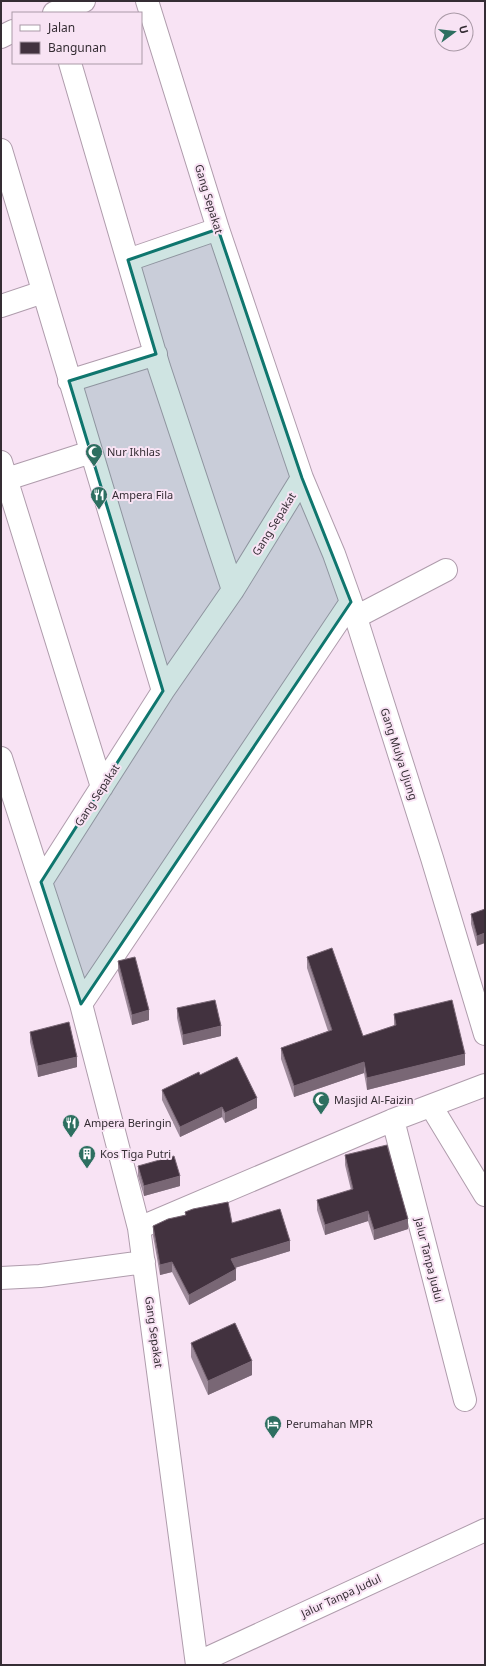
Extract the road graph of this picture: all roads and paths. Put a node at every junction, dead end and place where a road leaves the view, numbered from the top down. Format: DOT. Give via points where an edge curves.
graph roads {
  1 [pos="84,1"];
  2 [pos="147,1"];
  3 [pos="57,12"];
  4 [pos="12,32"];
  5 [pos="1,37"];
  6 [pos="70,64"];
  7 [pos="1,150"];
  8 [pos="218,229"];
  9 [pos="128,260"];
  10 [pos="43,292"];
  11 [pos="1,306"];
  12 [pos="156,354"];
  13 [pos="69,381"];
  14 [pos="91,452"];
  15 [pos="4,470"];
  16 [pos="302,478"];
  17 [pos="446,570"];
  18 [pos="232,590"];
  19 [pos="353,610"];
  20 [pos="163,691"];
  21 [pos="1,758"];
  22 [pos="102,787"];
  23 [pos="41,882"];
  24 [pos="81,1004"];
  25 [pos="485,1034"];
  26 [pos="485,1085"];
  27 [pos="431,1106"];
  28 [pos="393,1120"];
  29 [pos="485,1195"];
  30 [pos="139,1228"];
  31 [pos="144,1262"];
  32 [pos="1,1278"];
  33 [pos="465,1400"];
  34 [pos="485,1530"];
  35 [pos="197,1664"];
  1 -- 3 [label="street"];
  2 -- 8 [label="street, Gang Sepakat"];
  4 -- 5 [label="street"];
  6 -- 9 [label="street"];
  7 -- 10 [label="street"];
  8 -- 9 [label="street"];
  8 -- 16 [label="street, Gang Sepakat"];
  9 -- 12 [label="street"];
  10 -- 11 [label="street"];
  10 -- 13 [label="street"];
  12 -- 13 [label="street"];
  12 -- 18 [label="street"];
  13 -- 14 [label="street"];
  14 -- 15 [label="street"];
  14 -- 20 [label="street"];
  15 -- 22 [label="street"];
  16 -- 18 [label="street, Gang Sepakat"];
  16 -- 19 [label="street, Gang Mulya Ujung" via="334,554"];
  17 -- 19 [label="street"];
  18 -- 20 [label="street, Gang Sepakat"];
  19 -- 24 [label="street"];
  19 -- 25 [label="street, Gang Mulya Ujung"];
  20 -- 22 [label="street, Gang Sepakat"];
  21 -- 23 [label="street"];
  22 -- 23 [label="street, Gang Sepakat"];
  23 -- 24 [label="street, Gang Sepakat"];
  24 -- 30 [label="street, Gang Sepakat"];
  26 -- 27 [label="street"];
  27 -- 28 [label="street"];
  27 -- 29 [label="street"];
  28 -- 30 [label="street"];
  28 -- 33 [label="street, Jalur Tanpa Judul"];
  30 -- 31 [label="street, Gang Sepakat"];
  31 -- 32 [label="street" via="40,1276"];
  31 -- 35 [label="street, Gang Sepakat"];
  34 -- 35 [label="street, Jalur Tanpa Judul"];
}
